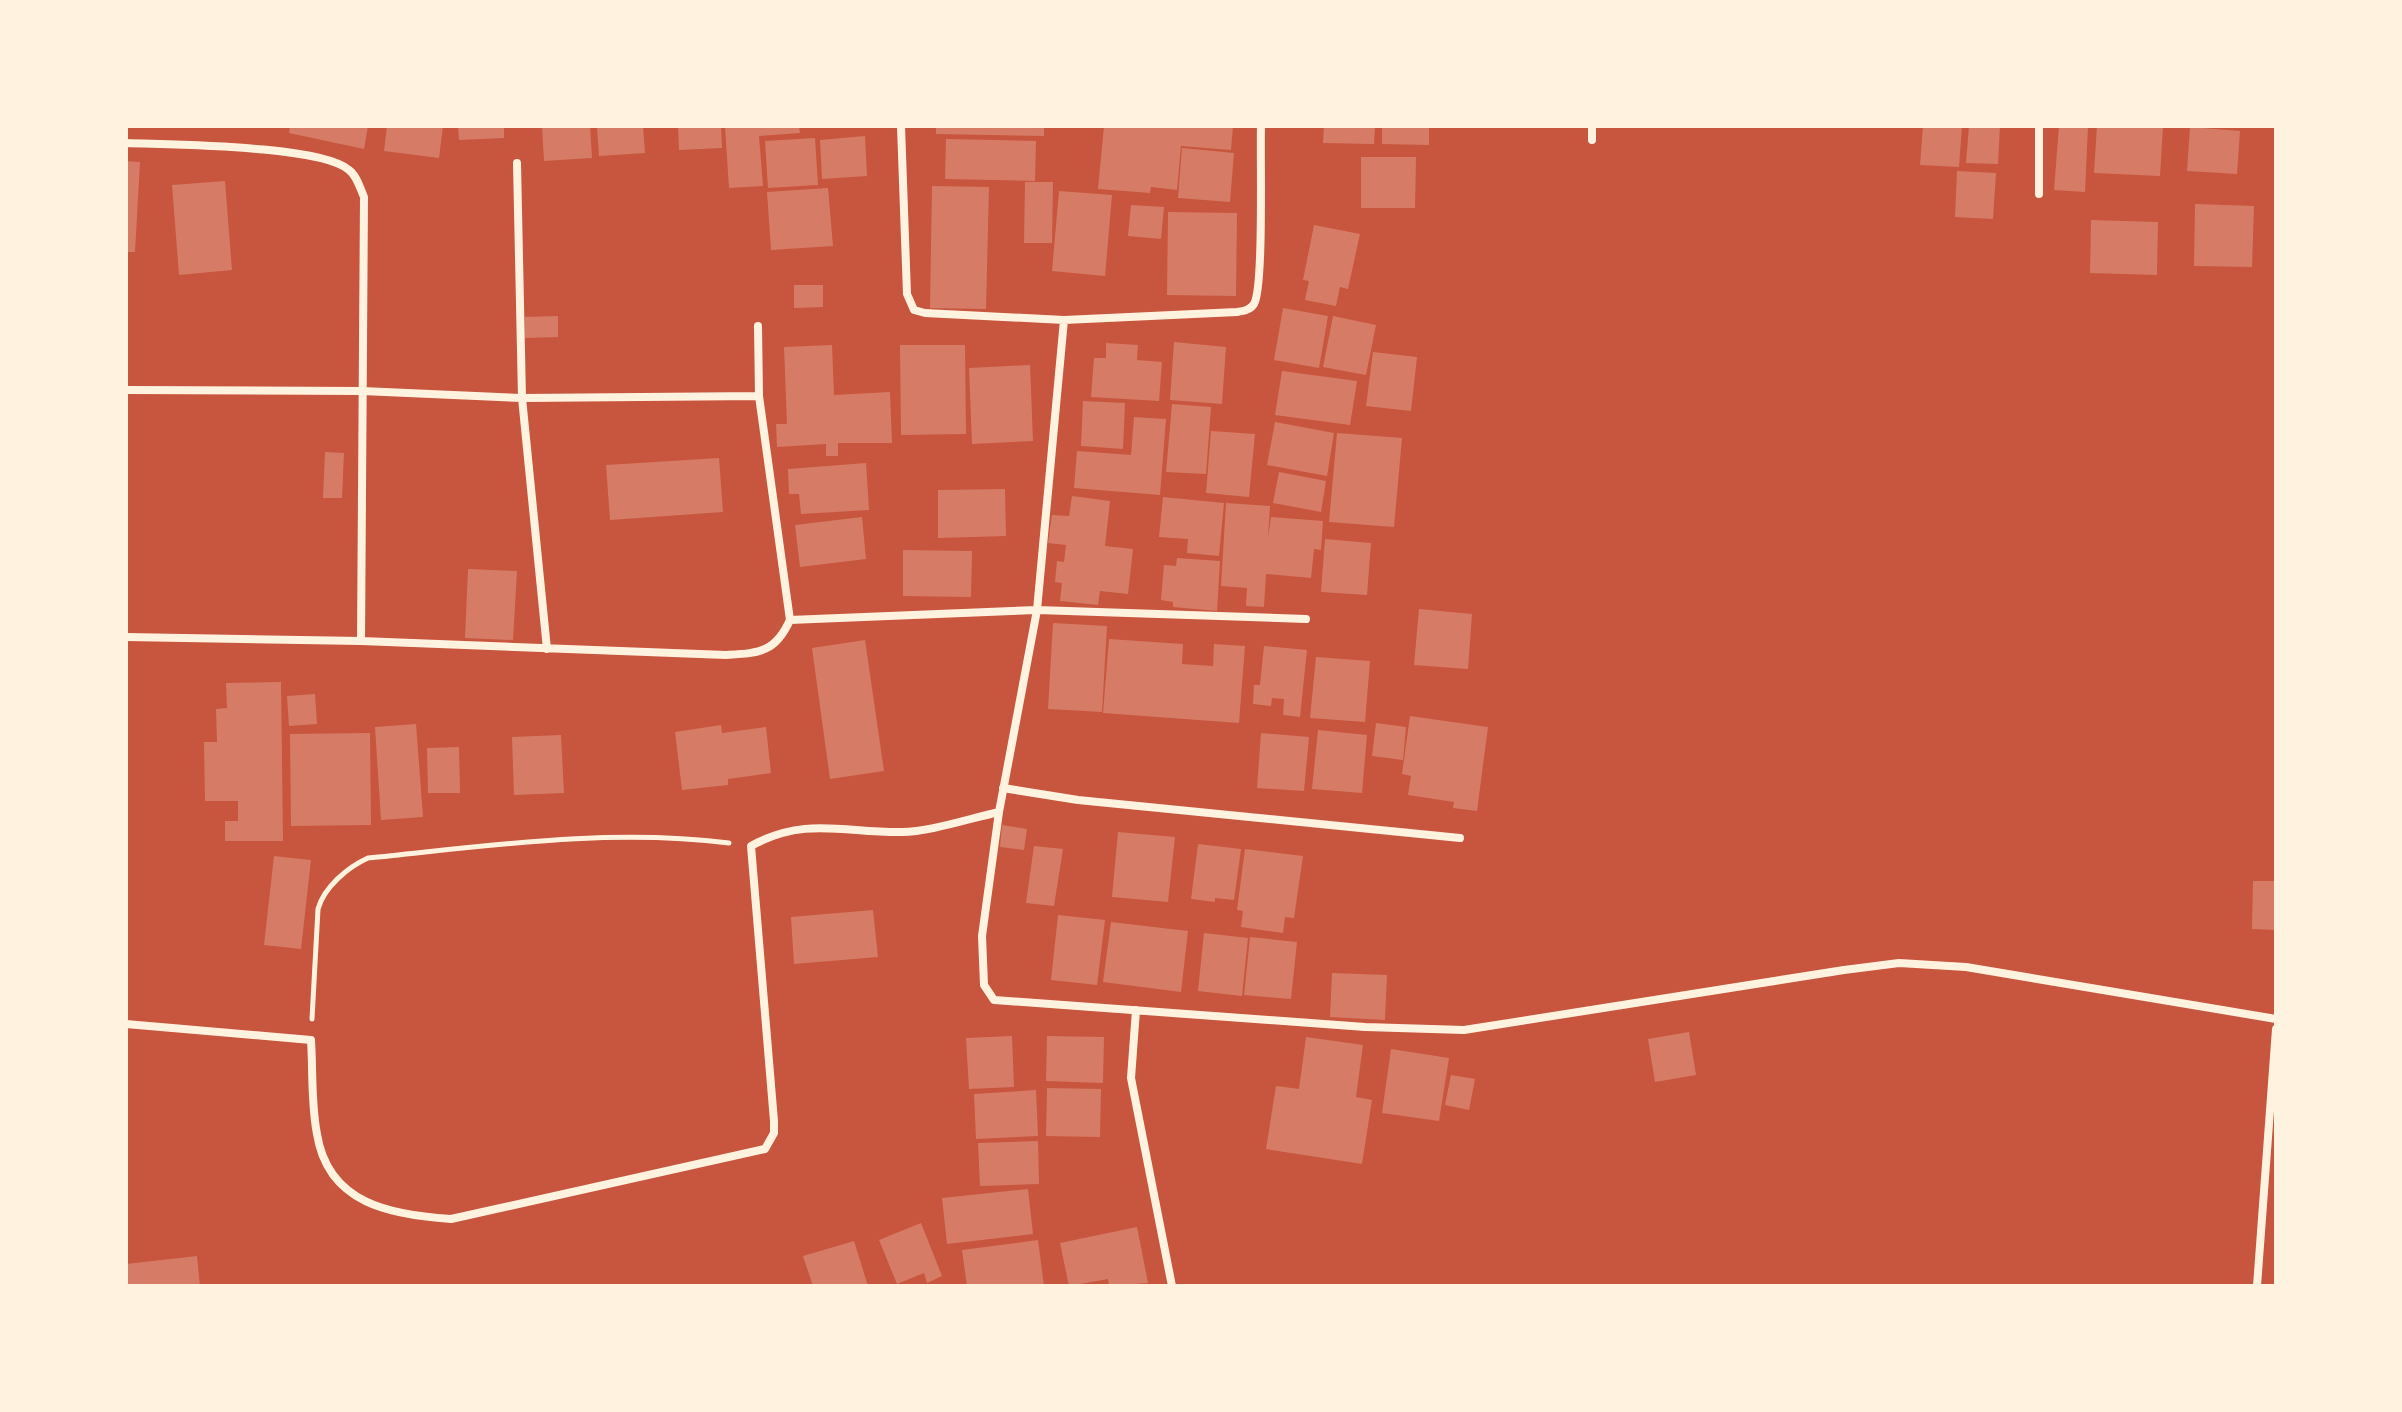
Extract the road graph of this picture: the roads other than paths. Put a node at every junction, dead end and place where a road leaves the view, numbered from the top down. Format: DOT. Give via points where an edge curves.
graph roads {
  1 [pos="901,126"];
  2 [pos="1261,126"];
  3 [pos="1592,126"];
  4 [pos="2039,126"];
  5 [pos="1592,140"];
  6 [pos="126,143"];
  7 [pos="517,163"];
  8 [pos="2039,194"];
  9 [pos="1064,320"];
  10 [pos="758,326"];
  11 [pos="126,390"];
  12 [pos="362,391"];
  13 [pos="759,396"];
  14 [pos="522,398"];
  15 [pos="1037,610"];
  16 [pos="1306,619"];
  17 [pos="790,620"];
  18 [pos="126,637"];
  19 [pos="361,641"];
  20 [pos="547,649"];
  21 [pos="1003,788"];
  22 [pos="999,812"];
  23 [pos="1460,838"];
  24 [pos="1136,1010"];
  25 [pos="2276,1019"];
  26 [pos="126,1024"];
  27 [pos="2276,1029"];
  28 [pos="1172,1286"];
  29 [pos="2257,1286"];
  1 -- 9 [label="street" via="907,294 914,310"];
  2 -- 9 [label="street" via="1254,305 1237,312"];
  3 -- 5 [label="street"];
  4 -- 8 [label="street"];
  6 -- 12 [label="street" via="310,155 349,169 364,197"];
  7 -- 14 [label="street"];
  9 -- 15 [label="street"];
  10 -- 13 [label="street"];
  11 -- 12 [label="street"];
  12 -- 14 [label="street"];
  12 -- 19 [label="street"];
  13 -- 14 [label="street"];
  13 -- 17 [label="street"];
  14 -- 20 [label="street"];
  15 -- 16 [label="street"];
  15 -- 17 [label="street"];
  15 -- 21 [label="street"];
  17 -- 20 [label="street" via="783,637 758,653"];
  18 -- 19 [label="street"];
  19 -- 20 [label="street"];
  21 -- 22 [label="street"];
  21 -- 23 [label="street"];
  22 -- 24 [label="street" via="982,936 989,996 1001,1002"];
  22 -- 26 [label="street" via="905,832 808,827 771,835 751,846 774,1121 765,1149 451,1219 410,1216 359,1199 341,1185 327,1162 317,1135 311,1040"];
  24 -- 25 [label="street" via="1464,1030 1899,963 1966,967"];
  24 -- 28 [label="street" via="1131,1078"];
  27 -- 29 [label="street"];
}
